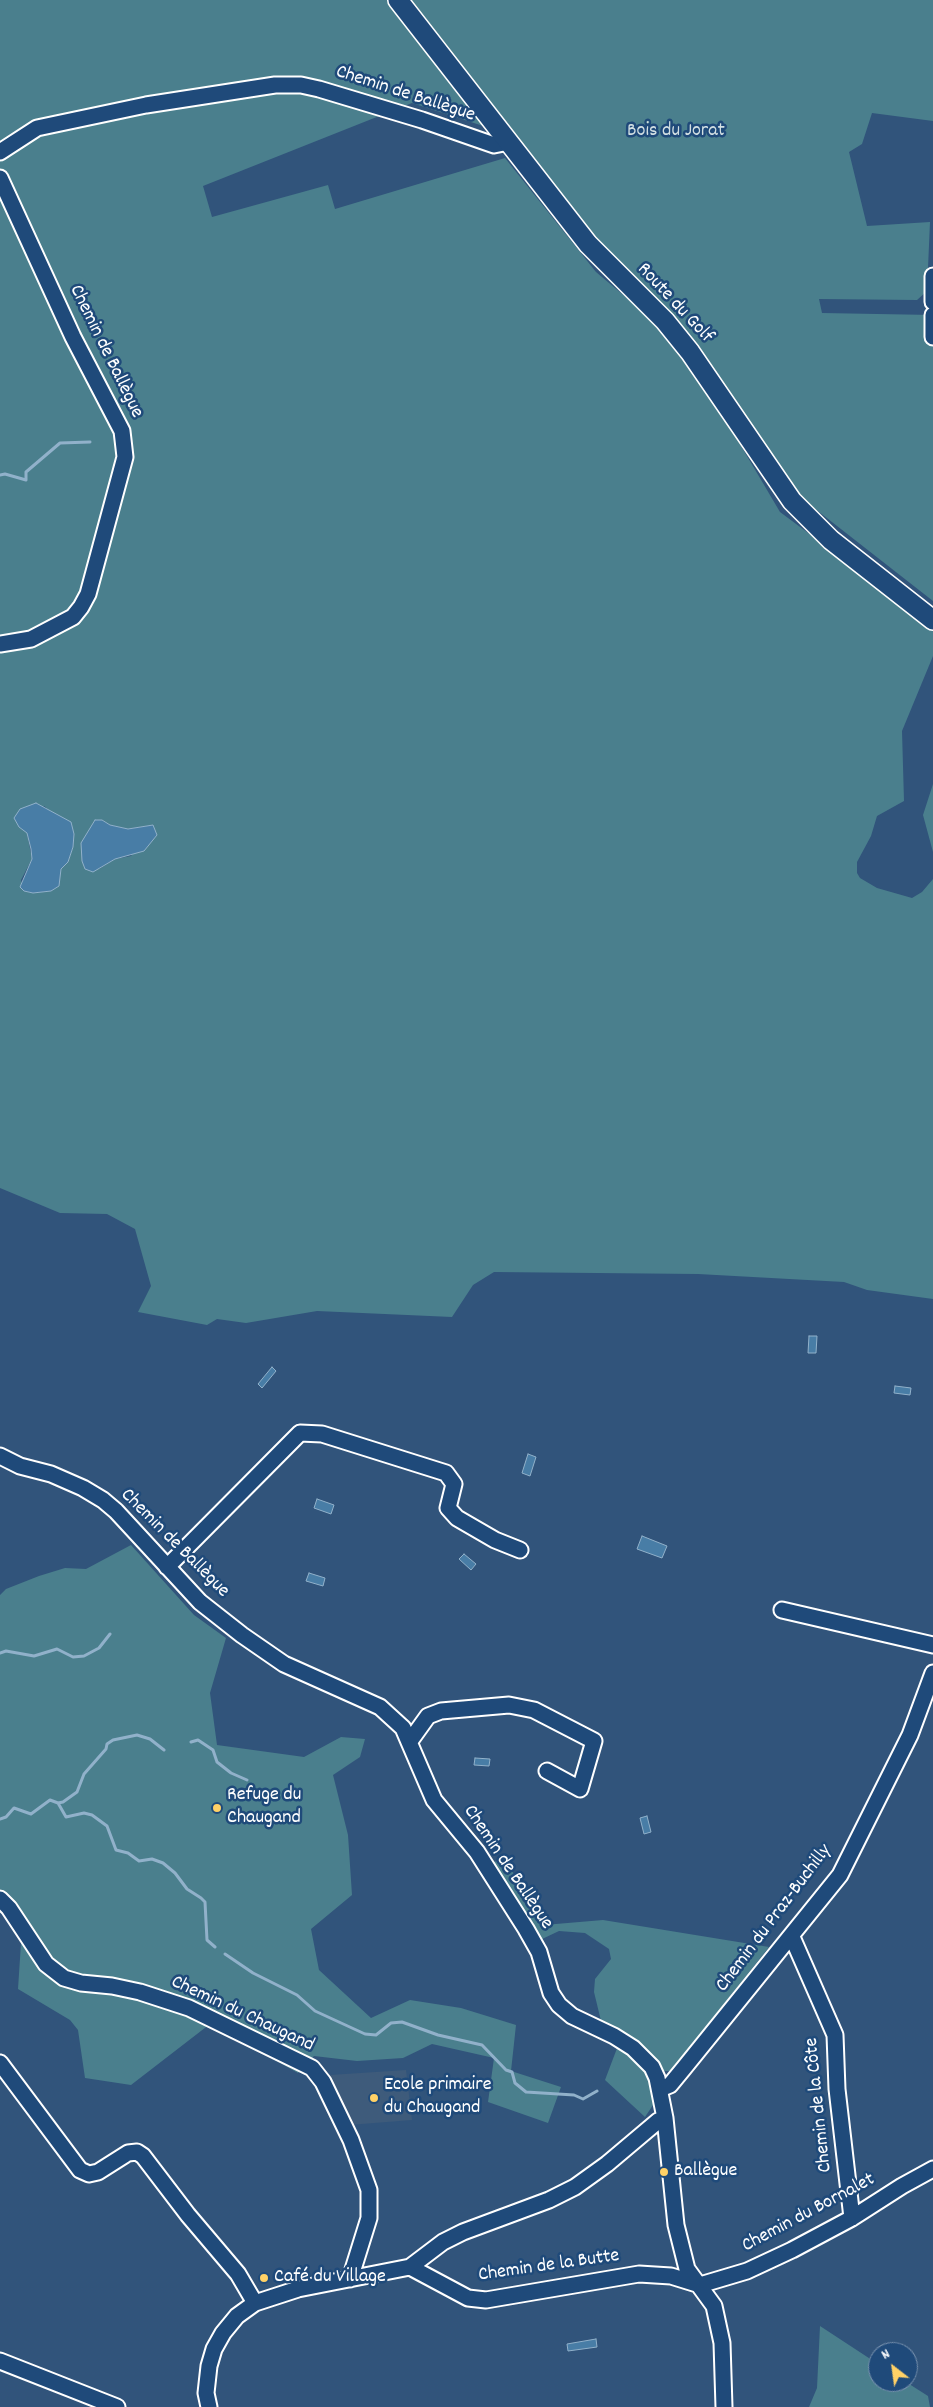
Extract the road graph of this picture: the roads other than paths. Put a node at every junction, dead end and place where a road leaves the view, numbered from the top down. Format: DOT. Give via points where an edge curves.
graph roads {
  1 [pos="398,0"];
  2 [pos="509,142"];
  3 [pos="0,152"];
  4 [pos="0,178"];
  5 [pos="933,276"];
  6 [pos="933,302"];
  7 [pos="933,315"];
  8 [pos="933,338"];
  9 [pos="933,620"];
  10 [pos="0,644"];
  11 [pos="0,1456"];
  12 [pos="520,1550"];
  13 [pos="167,1567"];
  14 [pos="782,1610"];
  15 [pos="933,1645"];
  16 [pos="933,1673"];
  17 [pos="410,1741"];
  18 [pos="547,1771"];
  19 [pos="0,1899"];
  20 [pos="792,1937"];
  21 [pos="0,2063"];
  22 [pos="660,2089"];
  23 [pos="665,2118"];
  24 [pos="933,2169"];
  25 [pos="852,2218"];
  26 [pos="410,2267"];
  27 [pos="350,2279"];
  28 [pos="700,2285"];
  29 [pos="255,2303"];
  30 [pos="0,2361"];
  31 [pos="117,2407"];
  32 [pos="209,2407"];
  33 [pos="724,2407"];
  1 -- 2 [label="main road, Route du Golf"];
  2 -- 3 [label="street, Chemin de Ballègue" via="494,145 319,88 275,84 146,105 37,128"];
  2 -- 9 [label="main road, Route du Golf" via="598,255 690,352 776,479 803,513 831,540"];
  4 -- 10 [label="street, Chemin de Ballègue" via="73,337 122,432 125,457 88,594 81,607 73,617 31,639"];
  5 -- 6 [label="street"];
  7 -- 8 [label="street"];
  11 -- 13 [label="street, Chemin de Ballègue" via="20,1466 51,1474 102,1500"];
  12 -- 13 [label="street" via="457,1518 448,1508 454,1484 446,1473 322,1434 300,1433"];
  13 -- 17 [label="street, Chemin de Ballègue" via="200,1602 254,1644 284,1664 380,1707 398,1722"];
  14 -- 15 [label="street"];
  16 -- 20 [label="street, Chemin du Praz-Buchilly" via="910,1735 840,1874"];
  17 -- 18 [label="street" via="428,1716 441,1712 509,1705 534,1710 594,1741 580,1789"];
  17 -- 22 [label="street, Chemin de Ballègue" via="434,1800 477,1852 539,1952 551,1993 559,2005 572,2016 633,2048 652,2067"];
  19 -- 27 [label="street, Chemin du Chaugand" via="46,1964 64,1978 140,1992 190,2008 312,2068 323,2082 351,2140 369,2190 369,2218"];
  20 -- 22 [label="street, Chemin du Praz-Buchilly" via="670,2085"];
  20 -- 25 [label="street, Chemin de la Côte" via="835,2035 837,2089"];
  21 -- 29 [label="street" via="80,2170 89,2174 98,2172 128,2153 137,2152 144,2156 188,2216 238,2274"];
  22 -- 23 [label="street, Chemin de Ballègue"];
  23 -- 26 [label="street" via="575,2187 463,2232 443,2242"];
  23 -- 28 [label="street, Chemin de Ballègue" via="676,2225 687,2269"];
  24 -- 25 [label="street, Chemin du Bornalet"];
  25 -- 28 [label="street, Chemin du Bornalet" via="746,2271"];
  26 -- 27 [label="street"];
  26 -- 28 [label="street, Chemin de la Butte" via="468,2298 486,2300 639,2274 671,2276"];
  27 -- 29 [label="street" via="278,2294"];
  28 -- 33 [label="street, Chemin de Ballègue" via="714,2306 722,2343"];
  29 -- 32 [label="street" via="237,2316 214,2350 206,2393"];
  30 -- 31 [label="street"];
}
